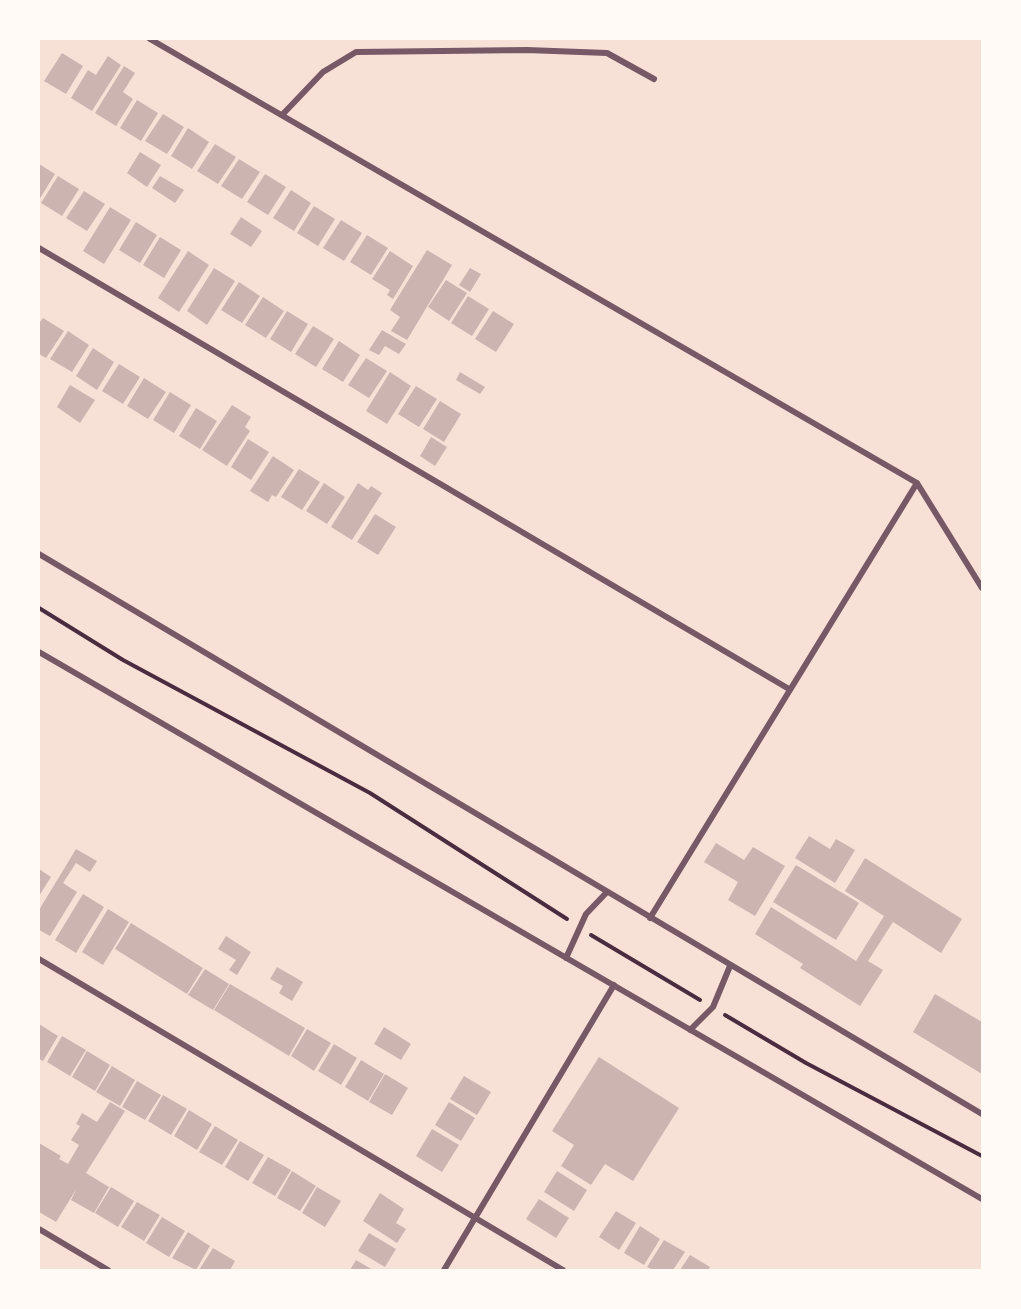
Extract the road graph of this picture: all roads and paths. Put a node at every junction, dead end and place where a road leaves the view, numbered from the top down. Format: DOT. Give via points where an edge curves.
graph roads {
  1 [pos="150,39"];
  2 [pos="654,79"];
  3 [pos="282,115"];
  4 [pos="39,248"];
  5 [pos="917,483"];
  6 [pos="39,554"];
  7 [pos="982,588"];
  8 [pos="39,608"];
  9 [pos="39,652"];
  10 [pos="789,689"];
  11 [pos="607,892"];
  12 [pos="650,918"];
  13 [pos="579,927"];
  14 [pos="39,958"];
  15 [pos="566,958"];
  16 [pos="730,966"];
  17 [pos="614,985"];
  18 [pos="713,1007"];
  19 [pos="690,1030"];
  20 [pos="982,1114"];
  21 [pos="982,1156"];
  22 [pos="982,1199"];
  23 [pos="475,1218"];
  24 [pos="39,1229"];
  25 [pos="108,1270"];
  26 [pos="444,1270"];
  27 [pos="563,1270"];
  1 -- 3 [label="street"];
  2 -- 3 [label="street" via="607,53 356,52 323,72"];
  3 -- 5 [label="street"];
  4 -- 10 [label="street"];
  5 -- 7 [label="street"];
  5 -- 10 [label="street"];
  6 -- 11 [label="street"];
  8 -- 13 [label="path" via="123,660 370,793"];
  9 -- 15 [label="street"];
  10 -- 12 [label="street"];
  11 -- 12 [label="street"];
  11 -- 13 [label="street"];
  12 -- 16 [label="street"];
  13 -- 15 [label="street"];
  13 -- 18 [label="path"];
  14 -- 23 [label="street"];
  15 -- 17 [label="street"];
  16 -- 18 [label="street"];
  16 -- 20 [label="street"];
  17 -- 19 [label="street"];
  17 -- 23 [label="street"];
  18 -- 19 [label="street"];
  18 -- 21 [label="path" via="806,1063"];
  19 -- 22 [label="street"];
  23 -- 26 [label="street"];
  23 -- 27 [label="street"];
  24 -- 25 [label="street"];
}
